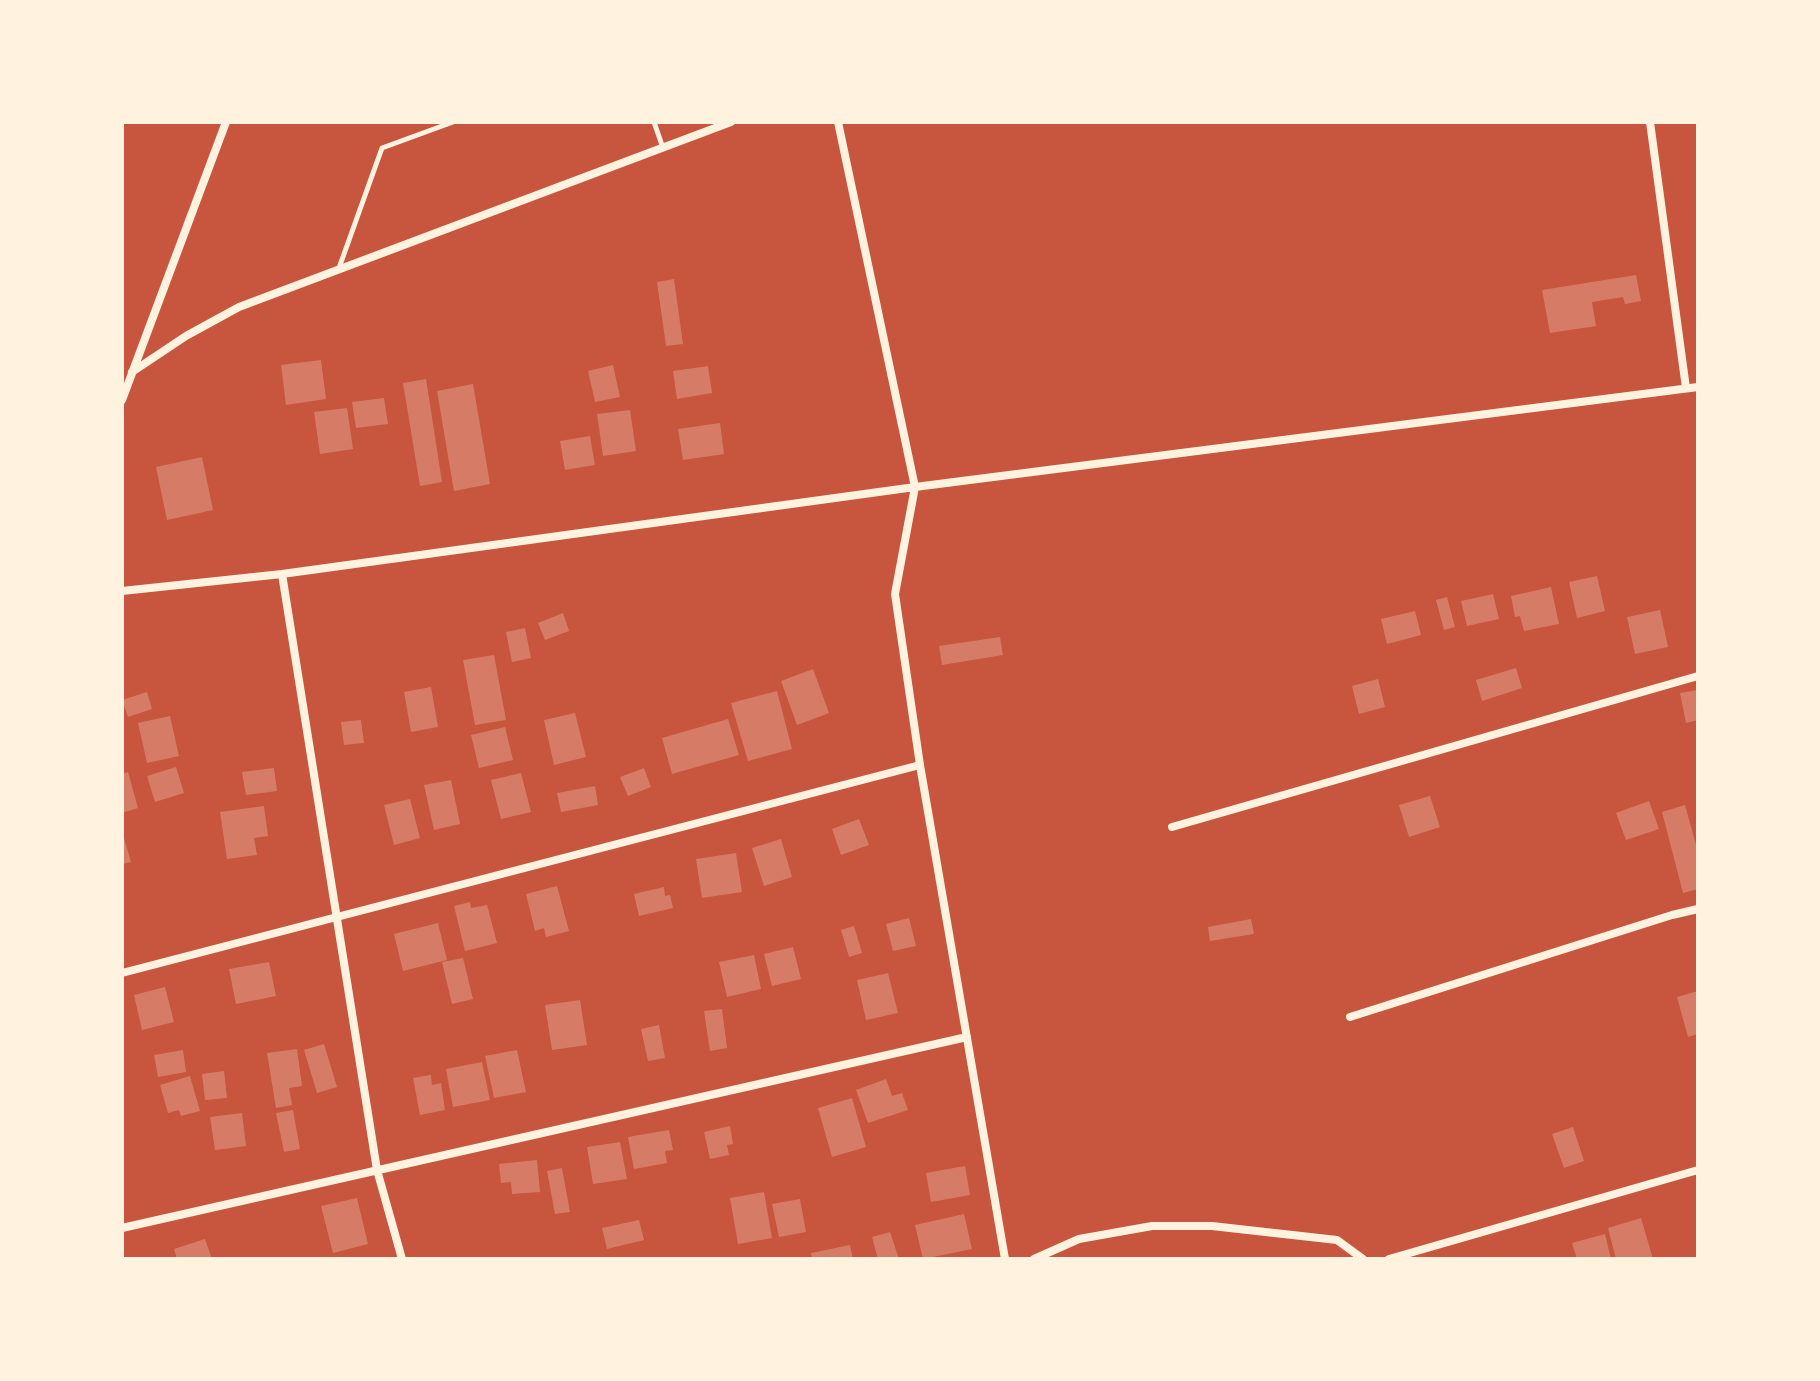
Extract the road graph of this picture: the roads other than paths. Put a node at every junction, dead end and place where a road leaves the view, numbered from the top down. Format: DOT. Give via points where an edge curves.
graph roads {
  1 [pos="226,122"];
  2 [pos="453,122"];
  3 [pos="654,122"];
  4 [pos="731,122"];
  5 [pos="838,122"];
  6 [pos="1650,122"];
  7 [pos="664,149"];
  8 [pos="339,268"];
  9 [pos="132,372"];
  10 [pos="1698,387"];
  11 [pos="1686,388"];
  12 [pos="122,400"];
  13 [pos="915,487"];
  14 [pos="282,574"];
  15 [pos="122,591"];
  16 [pos="1698,676"];
  17 [pos="920,765"];
  18 [pos="1172,827"];
  19 [pos="1698,909"];
  20 [pos="336,917"];
  21 [pos="122,973"];
  22 [pos="1350,1017"];
  23 [pos="967,1037"];
  24 [pos="377,1170"];
  25 [pos="1698,1170"];
  26 [pos="122,1228"];
  27 [pos="402,1259"];
  28 [pos="1005,1259"];
  29 [pos="1034,1259"];
  30 [pos="1363,1259"];
  31 [pos="1389,1259"];
  1 -- 9 [label="street"];
  2 -- 8 [label="lane" via="382,148"];
  3 -- 7 [label="lane"];
  4 -- 7 [label="street"];
  5 -- 13 [label="street"];
  6 -- 11 [label="street"];
  7 -- 8 [label="street"];
  8 -- 9 [label="street" via="239,307"];
  9 -- 12 [label="street"];
  10 -- 11 [label="street"];
  11 -- 13 [label="street"];
  13 -- 14 [label="street"];
  13 -- 17 [label="street" via="895,594"];
  14 -- 15 [label="street"];
  14 -- 20 [label="street"];
  16 -- 18 [label="street"];
  17 -- 20 [label="street"];
  17 -- 23 [label="street"];
  19 -- 22 [label="street"];
  20 -- 21 [label="street"];
  20 -- 24 [label="street"];
  23 -- 24 [label="street"];
  23 -- 28 [label="street"];
  24 -- 26 [label="street"];
  24 -- 27 [label="street"];
  25 -- 31 [label="street"];
  29 -- 30 [label="street" via="1079,1239 1152,1226 1212,1226 1337,1240"];
}
